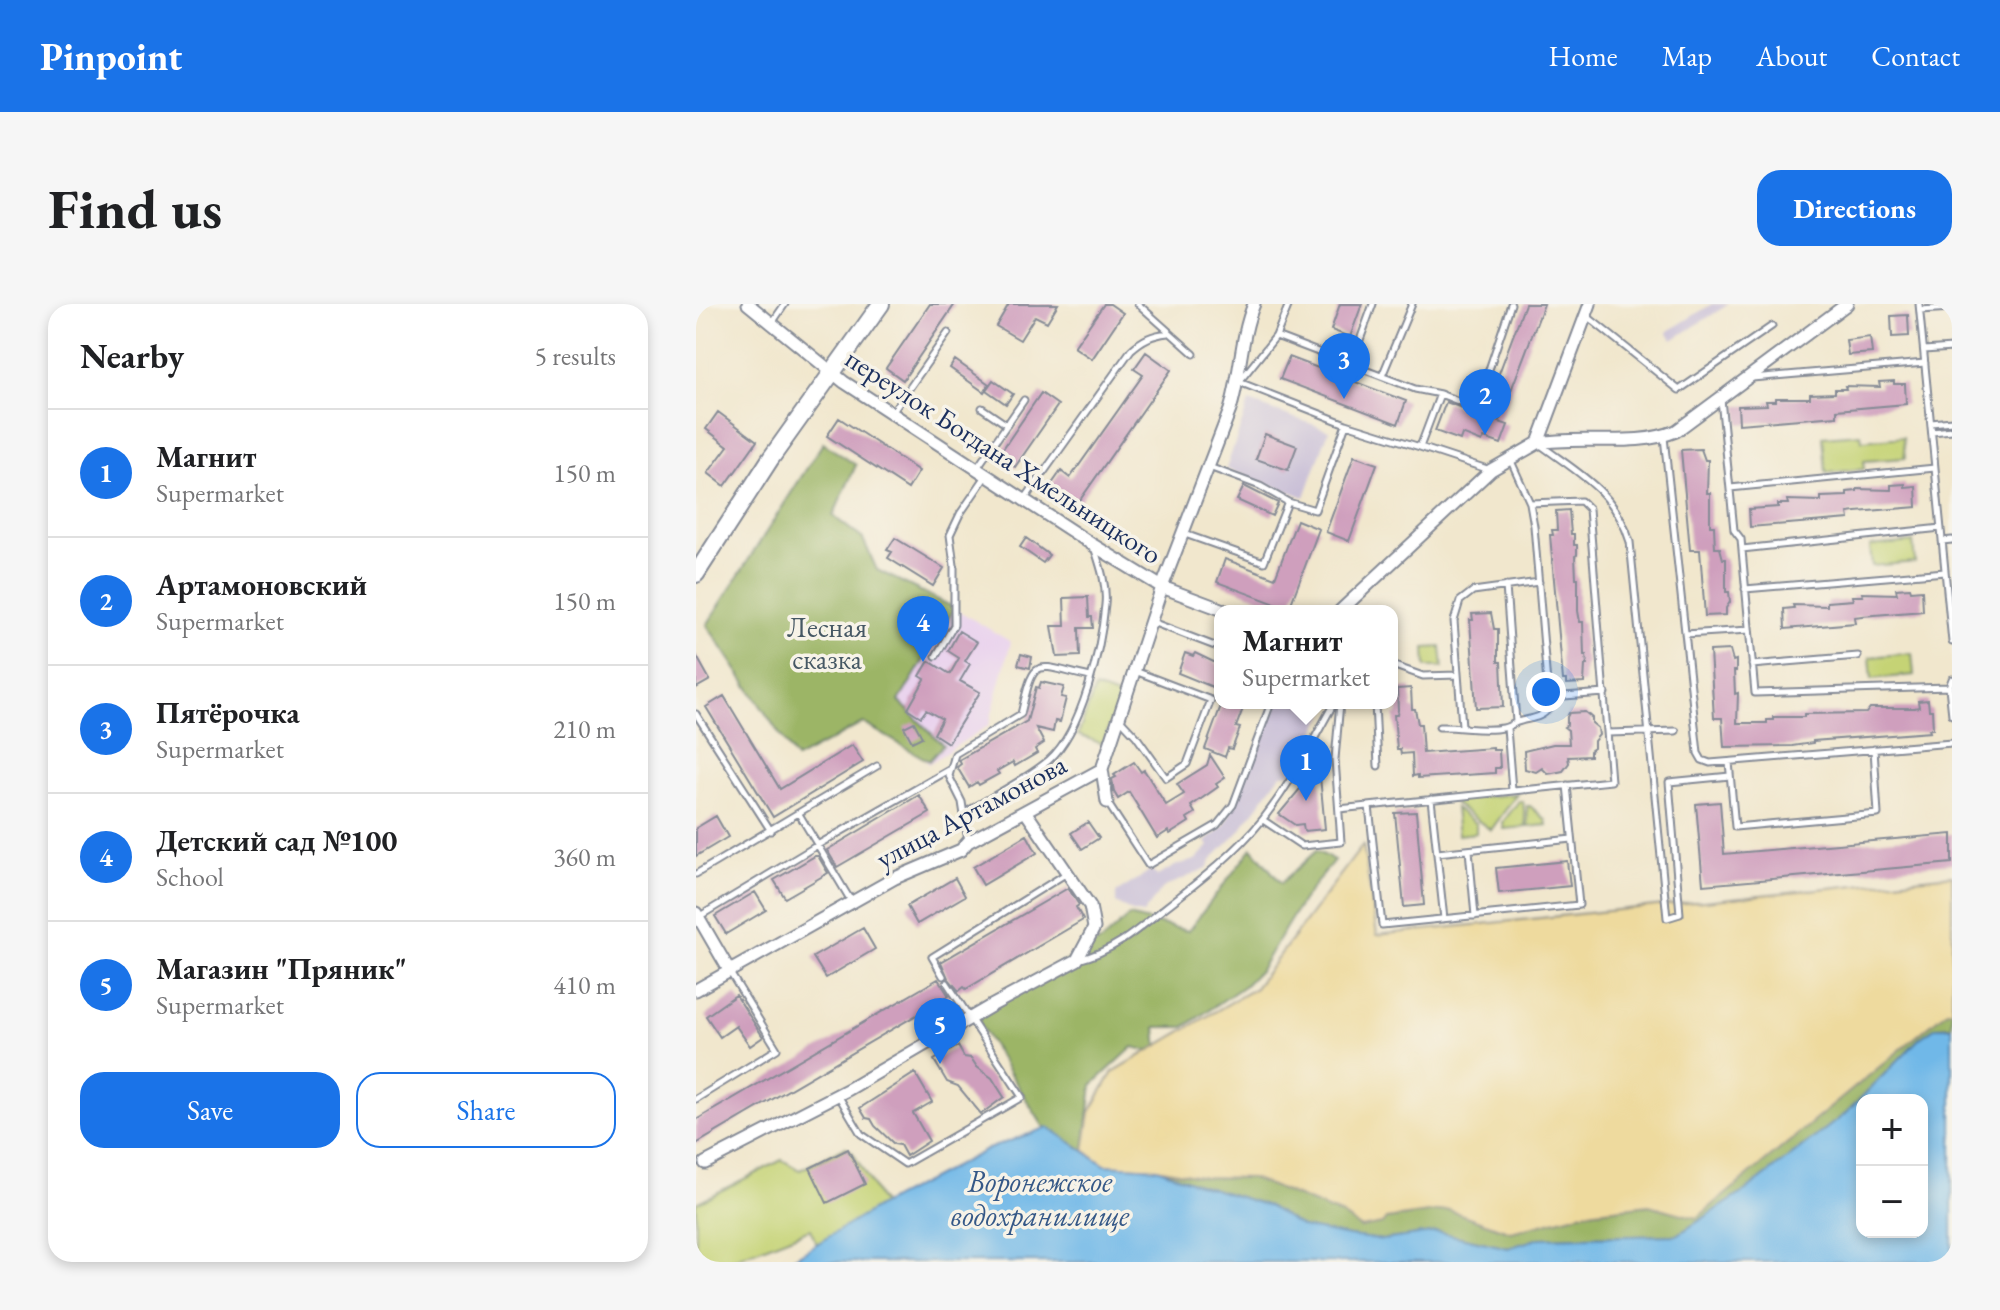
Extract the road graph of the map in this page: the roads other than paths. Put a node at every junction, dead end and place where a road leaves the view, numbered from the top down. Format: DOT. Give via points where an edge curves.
graph roads {
  1 [pos="748,304"];
  2 [pos="785,304"];
  3 [pos="881,304"];
  4 [pos="1254,304"];
  5 [pos="1289,304"];
  6 [pos="1373,304"];
  7 [pos="1412,304"];
  8 [pos="1511,304"];
  9 [pos="1847,304"];
  10 [pos="1141,305"];
  11 [pos="1920,307"];
  12 [pos="1952,308"];
  13 [pos="1588,310"];
  14 [pos="771,324"];
  15 [pos="1772,326"];
  16 [pos="948,333"];
  17 [pos="1168,333"];
  18 [pos="1276,336"];
  19 [pos="1952,348"];
  20 [pos="1924,350"];
  21 [pos="1194,354"];
  22 [pos="1925,363"];
  23 [pos="1351,365"];
  24 [pos="832,373"];
  25 [pos="1382,376"];
  26 [pos="1747,378"];
  27 [pos="1239,382"];
  28 [pos="1440,394"];
  29 [pos="1721,398"];
  30 [pos="1024,400"];
  31 [pos="982,408"];
  32 [pos="891,414"];
  33 [pos="1952,421"];
  34 [pos="1931,423"];
  35 [pos="1346,424"];
  36 [pos="1007,425"];
  37 [pos="1952,430"];
  38 [pos="1932,432"];
  39 [pos="1663,436"];
  40 [pos="1538,443"];
  41 [pos="1420,447"];
  42 [pos="1511,461"];
  43 [pos="1209,467"];
  44 [pos="1935,468"];
  45 [pos="1491,470"];
  46 [pos="982,472"];
  47 [pos="1730,488"];
  48 [pos="1024,500"];
  49 [pos="1288,502"];
  50 [pos="1530,503"];
  51 [pos="1941,528"];
  52 [pos="1182,533"];
  53 [pos="1952,540"];
  54 [pos="1942,541"];
  55 [pos="1093,545"];
  56 [pos="1742,549"];
  57 [pos="1945,572"];
  58 [pos="696,574"];
  59 [pos="1539,582"];
  60 [pos="1506,586"];
  61 [pos="1162,587"];
  62 [pos="1745,589"];
  63 [pos="1346,605"];
  64 [pos="1214,606"];
  65 [pos="1151,622"];
  66 [pos="1749,630"];
  67 [pos="1685,634"];
  68 [pos="1952,642"];
  69 [pos="1214,646"];
  70 [pos="936,656"];
  71 [pos="1858,656"];
  72 [pos="1752,665"];
  73 [pos="1398,667"];
  74 [pos="1135,671"];
  75 [pos="1458,675"];
  76 [pos="1090,677"];
  77 [pos="1952,679"];
  78 [pos="1949,687"];
  79 [pos="1605,693"];
  80 [pos="1549,697"];
  81 [pos="1269,709"];
  82 [pos="1331,709"];
  83 [pos="1339,709"];
  84 [pos="1375,709"];
  85 [pos="696,714"];
  86 [pos="1952,715"];
  87 [pos="1120,719"];
  88 [pos="1516,722"];
  89 [pos="1462,726"];
  90 [pos="1439,727"];
  91 [pos="1507,728"];
  92 [pos="1676,731"];
  93 [pos="1650,732"];
  94 [pos="1608,733"];
  95 [pos="1952,743"];
  96 [pos="1874,749"];
  97 [pos="1729,762"];
  98 [pos="877,766"];
  99 [pos="1378,766"];
  100 [pos="1102,769"];
  101 [pos="949,770"];
  102 [pos="1730,776"];
  103 [pos="1567,785"];
  104 [pos="1512,791"];
  105 [pos="1431,799"];
  106 [pos="1107,802"];
  107 [pos="1369,806"];
  108 [pos="1339,809"];
  109 [pos="1025,811"];
  110 [pos="965,813"];
  111 [pos="799,814"];
  112 [pos="1263,820"];
  113 [pos="771,831"];
  114 [pos="1572,839"];
  115 [pos="968,842"];
  116 [pos="818,845"];
  117 [pos="1469,850"];
  118 [pos="1437,853"];
  119 [pos="1067,873"];
  120 [pos="696,874"];
  121 [pos="851,902"];
  122 [pos="697,916"];
  123 [pos="1475,916"];
  124 [pos="1444,919"];
  125 [pos="1077,960"];
  126 [pos="729,970"];
  127 [pos="943,976"];
  128 [pos="947,983"];
  129 [pos="696,990"];
  130 [pos="970,1018"];
  131 [pos="837,1093"];
  132 [pos="696,1099"];
  133 [pos="700,1162"];
  1 -- 14 [label="street, переулок Богдана Хмельницкого"];
  2 -- 14 [label="lane"];
  3 -- 24 [label="main road"];
  4 -- 27 [label="street, улица Артамонова" via="1244,328"];
  5 -- 18 [label="lane"];
  6 -- 23 [label="lane"];
  7 -- 25 [label="lane"];
  8 -- 28 [label="lane" via="1476,408"];
  9 -- 26 [label="street"];
  10 -- 17 [label="lane"];
  11 -- 12 [label="lane"];
  11 -- 20 [label="lane"];
  13 -- 15 [label="lane" via="1679,390"];
  13 -- 40 [label="street"];
  14 -- 24 [label="street, переулок Богдана Хмельницкого"];
  16 -- 32 [label="lane"];
  17 -- 21 [label="lane"];
  17 -- 48 [label="lane" via="1143,339 1131,350"];
  18 -- 23 [label="lane"];
  18 -- 27 [label="lane"];
  19 -- 20 [label="lane"];
  20 -- 22 [label="lane"];
  22 -- 26 [label="lane"];
  22 -- 34 [label="lane"];
  23 -- 25 [label="lane"];
  24 -- 32 [label="street, переулок Богдана Хмельницкого"];
  24 -- 58 [label="main road"];
  25 -- 28 [label="lane"];
  26 -- 29 [label="street"];
  27 -- 35 [label="lane"];
  27 -- 43 [label="street, улица Артамонова"];
  28 -- 41 [label="lane"];
  29 -- 39 [label="street"];
  29 -- 47 [label="lane"];
  30 -- 36 [label="lane"];
  31 -- 36 [label="lane"];
  32 -- 46 [label="street, переулок Богдана Хмельницкого"];
  33 -- 34 [label="lane"];
  34 -- 38 [label="lane"];
  35 -- 41 [label="lane"];
  35 -- 49 [label="lane" via="1315,510"];
  36 -- 46 [label="lane"];
  37 -- 38 [label="lane"];
  38 -- 44 [label="lane"];
  39 -- 40 [label="street"];
  39 -- 67 [label="lane"];
  40 -- 42 [label="street"];
  40 -- 93 [label="lane" via="1602,490 1626,528"];
  41 -- 45 [label="lane"];
  42 -- 45 [label="street"];
  42 -- 50 [label="lane"];
  43 -- 49 [label="lane"];
  43 -- 52 [label="street, улица Артамонова"];
  44 -- 47 [label="lane"];
  44 -- 51 [label="lane"];
  45 -- 63 [label="street"];
  46 -- 48 [label="street, переулок Богдана Хмельницкого"];
  46 -- 70 [label="lane" via="950,535 954,625"];
  47 -- 56 [label="lane" via="1734,530"];
  48 -- 55 [label="street, переулок Богдана Хмельницкого"];
  49 -- 52 [label="lane" via="1264,562"];
  50 -- 59 [label="lane"];
  50 -- 79 [label="lane" via="1581,501 1589,509"];
  51 -- 54 [label="lane"];
  51 -- 56 [label="lane"];
  52 -- 61 [label="street, улица Артамонова"];
  53 -- 54 [label="lane"];
  54 -- 57 [label="lane"];
  55 -- 61 [label="street, переулок Богдана Хмельницкого"];
  55 -- 76 [label="lane" via="1105,602"];
  56 -- 62 [label="lane"];
  57 -- 62 [label="lane"];
  57 -- 68 [label="lane"];
  59 -- 60 [label="lane"];
  59 -- 80 [label="lane"];
  60 -- 75 [label="lane" via="1473,591 1460,601 1454,621"];
  60 -- 88 [label="lane"];
  61 -- 64 [label="street"];
  61 -- 65 [label="street, улица Артамонова"];
  62 -- 66 [label="lane"];
  65 -- 69 [label="lane"];
  65 -- 74 [label="street, улица Артамонова"];
  66 -- 67 [label="lane"];
  66 -- 72 [label="lane"];
  67 -- 97 [label="lane" via="1698,753 1710,763"];
  71 -- 72 [label="lane"];
  72 -- 78 [label="lane" via="1757,695"];
  73 -- 75 [label="lane" via="1423,676"];
  74 -- 87 [label="street, улица Артамонова"];
  74 -- 87 [label="lane" via="1211,700 1187,764 1166,778"];
  75 -- 89 [label="lane"];
  76 -- 101 [label="lane" via="1036,668 1021,714 955,754"];
  76 -- 110 [label="lane" via="1064,744 1048,761"];
  77 -- 78 [label="lane"];
  78 -- 86 [label="lane"];
  79 -- 80 [label="lane"];
  79 -- 94 [label="lane"];
  80 -- 88 [label="lane" via="1543,716"];
  81 -- 106 [label="lane" via="1233,805 1217,825 1148,865"];
  82 -- 112 [label="lane"];
  83 -- 108 [label="lane" via="1335,759"];
  84 -- 99 [label="lane"];
  85 -- 113 [label="lane"];
  87 -- 100 [label="street, улица Артамонова"];
  88 -- 91 [label="lane"];
  89 -- 90 [label="lane"];
  89 -- 91 [label="lane"];
  91 -- 104 [label="lane"];
  92 -- 93 [label="lane"];
  93 -- 94 [label="lane"];
  93 -- 102 [label="lane" via="1667,918 1680,914 1669,782"];
  94 -- 103 [label="lane" via="1611,781"];
  95 -- 96 [label="lane"];
  96 -- 97 [label="lane"];
  96 -- 102 [label="lane" via="1878,814 1735,827"];
  97 -- 102 [label="lane"];
  98 -- 111 [label="lane"];
  100 -- 106 [label="street"];
  100 -- 109 [label="street, улица Артамонова"];
  101 -- 110 [label="lane"];
  101 -- 116 [label="lane"];
  103 -- 104 [label="lane"];
  103 -- 114 [label="lane"];
  104 -- 105 [label="lane"];
  105 -- 107 [label="lane"];
  105 -- 118 [label="lane"];
  107 -- 108 [label="lane"];
  107 -- 124 [label="lane" via="1382,925"];
  108 -- 112 [label="lane" via="1341,842 1302,846"];
  109 -- 115 [label="street, улица Артамонова"];
  109 -- 119 [label="street"];
  110 -- 115 [label="lane"];
  111 -- 113 [label="lane"];
  111 -- 116 [label="lane"];
  112 -- 125 [label="lane" via="1143,925 1104,953"];
  113 -- 120 [label="lane"];
  114 -- 117 [label="lane"];
  114 -- 123 [label="lane" via="1579,905"];
  115 -- 121 [label="street, улица Артамонова"];
  116 -- 121 [label="lane"];
  116 -- 122 [label="lane"];
  117 -- 118 [label="lane"];
  117 -- 123 [label="lane"];
  118 -- 124 [label="lane"];
  119 -- 125 [label="street" via="1090,906 1094,928"];
  119 -- 127 [label="lane" via="932,957"];
  121 -- 126 [label="street, улица Артамонова"];
  122 -- 126 [label="street"];
  123 -- 124 [label="lane"];
  125 -- 130 [label="street"];
  126 -- 129 [label="street, улица Артамонова"];
  126 -- 132 [label="lane" via="777,1049"];
  128 -- 130 [label="lane"];
  130 -- 131 [label="street"];
  130 -- 131 [label="lane" via="1022,1097 910,1162 905,1164 861,1134"];
  131 -- 133 [label="street"];
}
